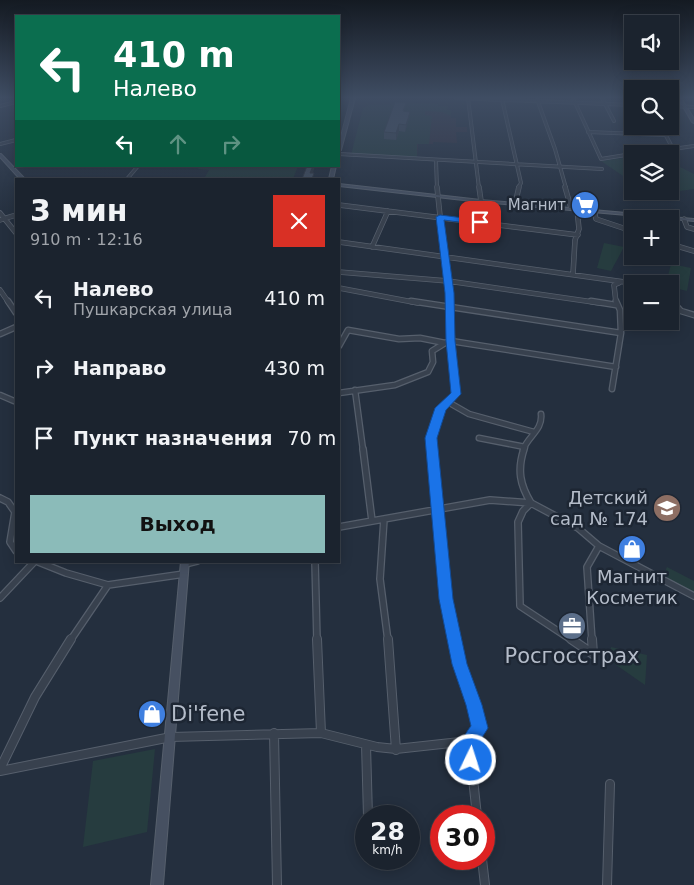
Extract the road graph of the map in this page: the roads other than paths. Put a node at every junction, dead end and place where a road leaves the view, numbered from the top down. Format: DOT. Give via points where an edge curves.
graph roads {
  1 [pos="473,139"];
  2 [pos="511,139"];
  3 [pos="551,139"];
  4 [pos="592,139"];
  5 [pos="15,140"];
  6 [pos="0,144"];
  7 [pos="694,146"];
  8 [pos="679,148"];
  9 [pos="340,154"];
  10 [pos="0,155"];
  11 [pos="624,155"];
  12 [pos="436,161"];
  13 [pos="476,163"];
  14 [pos="516,164"];
  15 [pos="560,166"];
  16 [pos="137,167"];
  17 [pos="602,169"];
  18 [pos="23,178"];
  19 [pos="128,178"];
  20 [pos="340,185"];
  21 [pos="437,196"];
  22 [pos="480,200"];
  23 [pos="515,204"];
  24 [pos="340,205"];
  25 [pos="574,209"];
  26 [pos="594,210"];
  27 [pos="388,211"];
  28 [pos="0,213"];
  29 [pos="15,215"];
  30 [pos="440,217"];
  31 [pos="684,218"];
  32 [pos="2,220"];
  33 [pos="694,220"];
  34 [pos="624,228"];
  35 [pos="694,229"];
  36 [pos="15,232"];
  37 [pos="578,235"];
  38 [pos="340,242"];
  39 [pos="372,247"];
  40 [pos="679,247"];
  41 [pos="694,251"];
  42 [pos="445,257"];
  43 [pos="340,272"];
  44 [pos="573,274"];
  45 [pos="448,282"];
  46 [pos="622,283"];
  47 [pos="340,288"];
  48 [pos="0,290"];
  49 [pos="616,305"];
  50 [pos="450,308"];
  51 [pos="679,309"];
  52 [pos="15,312"];
  53 [pos="694,315"];
  54 [pos="15,327"];
  55 [pos="621,333"];
  56 [pos="0,334"];
  57 [pos="448,342"];
  58 [pos="340,344"];
  59 [pos="616,366"];
  60 [pos="612,389"];
  61 [pos="355,390"];
  62 [pos="340,393"];
  63 [pos="0,395"];
  64 [pos="14,401"];
  65 [pos="448,402"];
  66 [pos="541,414"];
  67 [pos="534,432"];
  68 [pos="479,438"];
  69 [pos="525,447"];
  70 [pos="0,498"];
  71 [pos="531,503"];
  72 [pos="438,508"];
  73 [pos="15,512"];
  74 [pos="15,512"];
  75 [pos="384,519"];
  76 [pos="372,521"];
  77 [pos="340,527"];
  78 [pos="599,546"];
  79 [pos="15,550"];
  80 [pos="34,563"];
  81 [pos="41,563"];
  82 [pos="315,563"];
  83 [pos="185,566"];
  84 [pos="108,585"];
  85 [pos="694,596"];
  86 [pos="0,598"];
  87 [pos="274,733"];
  88 [pos="321,733"];
  89 [pos="171,737"];
  90 [pos="469,741"];
  91 [pos="366,746"];
  92 [pos="396,750"];
  93 [pos="0,770"];
  94 [pos="610,784"];
  95 [pos="368,805"];
  96 [pos="476,805"];
  97 [pos="483,870"];
  98 [pos="157,885"];
  99 [pos="277,885"];
  100 [pos="485,885"];
  101 [pos="607,885"];
  1 -- 13 [label="street"];
  2 -- 14 [label="street"];
  3 -- 15 [label="street"];
  4 -- 11 [label="street" via="601,159"];
  5 -- 6 [label="street"];
  7 -- 8 [label="street"];
  9 -- 12 [label="street"];
  10 -- 18 [label="street"];
  12 -- 13 [label="street"];
  12 -- 21 [label="street"];
  13 -- 14 [label="street"];
  13 -- 22 [label="street"];
  14 -- 15 [label="street"];
  14 -- 23 [label="street" via="521,183"];
  15 -- 17 [label="street"];
  15 -- 25 [label="street"];
  16 -- 19 [label="street"];
  20 -- 21 [label="street"];
  21 -- 22 [label="street"];
  21 -- 30 [label="street"];
  22 -- 23 [label="street"];
  23 -- 25 [label="street"];
  24 -- 27 [label="street"];
  25 -- 26 [label="street"];
  25 -- 37 [label="street"];
  26 -- 31 [label="street"];
  26 -- 34 [label="street" via="596,219"];
  27 -- 30 [label="street"];
  27 -- 39 [label="street"];
  28 -- 32 [label="street"];
  29 -- 32 [label="street"];
  30 -- 37 [label="street"];
  30 -- 42 [label="street"];
  31 -- 33 [label="street"];
  31 -- 35 [label="street" via="688,227"];
  32 -- 36 [label="street"];
  37 -- 44 [label="street"];
  38 -- 39 [label="street"];
  39 -- 42 [label="street"];
  40 -- 41 [label="street"];
  42 -- 44 [label="street"];
  42 -- 45 [label="street"];
  43 -- 45 [label="street"];
  44 -- 46 [label="street"];
  45 -- 49 [label="street"];
  45 -- 50 [label="street"];
  46 -- 49 [label="street" via="614,285"];
  47 -- 50 [label="street"];
  48 -- 52 [label="street"];
  49 -- 55 [label="street" via="620,310"];
  50 -- 55 [label="street"];
  50 -- 57 [label="street"];
  51 -- 53 [label="street"];
  54 -- 56 [label="street"];
  55 -- 59 [label="street"];
  57 -- 58 [label="street" via="348,330"];
  57 -- 59 [label="street"];
  57 -- 61 [label="street" via="432,351 433,362 428,372 395,385"];
  57 -- 65 [label="street" via="456,394"];
  59 -- 60 [label="street"];
  61 -- 62 [label="street"];
  61 -- 76 [label="street"];
  63 -- 64 [label="street"];
  65 -- 67 [label="street" via="466,412"];
  65 -- 72 [label="street" via="441,408 431,438"];
  66 -- 67 [label="street" via="542,422"];
  67 -- 69 [label="street"];
  68 -- 69 [label="street"];
  69 -- 71 [label="street" via="520,482"];
  70 -- 73 [label="street" via="8,502"];
  71 -- 72 [label="street" via="490,500"];
  71 -- 78 [label="street" via="578,528"];
  71 -- 78 [label="street" via="518,522 520,606 593,654 587,567"];
  72 -- 75 [label="street"];
  72 -- 90 [label="street" via="446,599 460,664 480,728"];
  74 -- 79 [label="street" via="10,542"];
  75 -- 76 [label="street"];
  75 -- 92 [label="street" via="380,579 391,667"];
  76 -- 77 [label="street"];
  78 -- 85 [label="street"];
  80 -- 86 [label="street"];
  81 -- 84 [label="street"];
  82 -- 88 [label="street"];
  83 -- 84 [label="street"];
  83 -- 89 [label="street"];
  84 -- 93 [label="street" via="26,712"];
  87 -- 88 [label="street"];
  87 -- 89 [label="street"];
  87 -- 99 [label="street"];
  88 -- 91 [label="street" via="338,735"];
  89 -- 93 [label="street"];
  89 -- 98 [label="street"];
  90 -- 92 [label="street"];
  90 -- 96 [label="street"];
  91 -- 92 [label="street"];
  91 -- 95 [label="street"];
  94 -- 101 [label="street"];
  97 -- 100 [label="street"];
}
